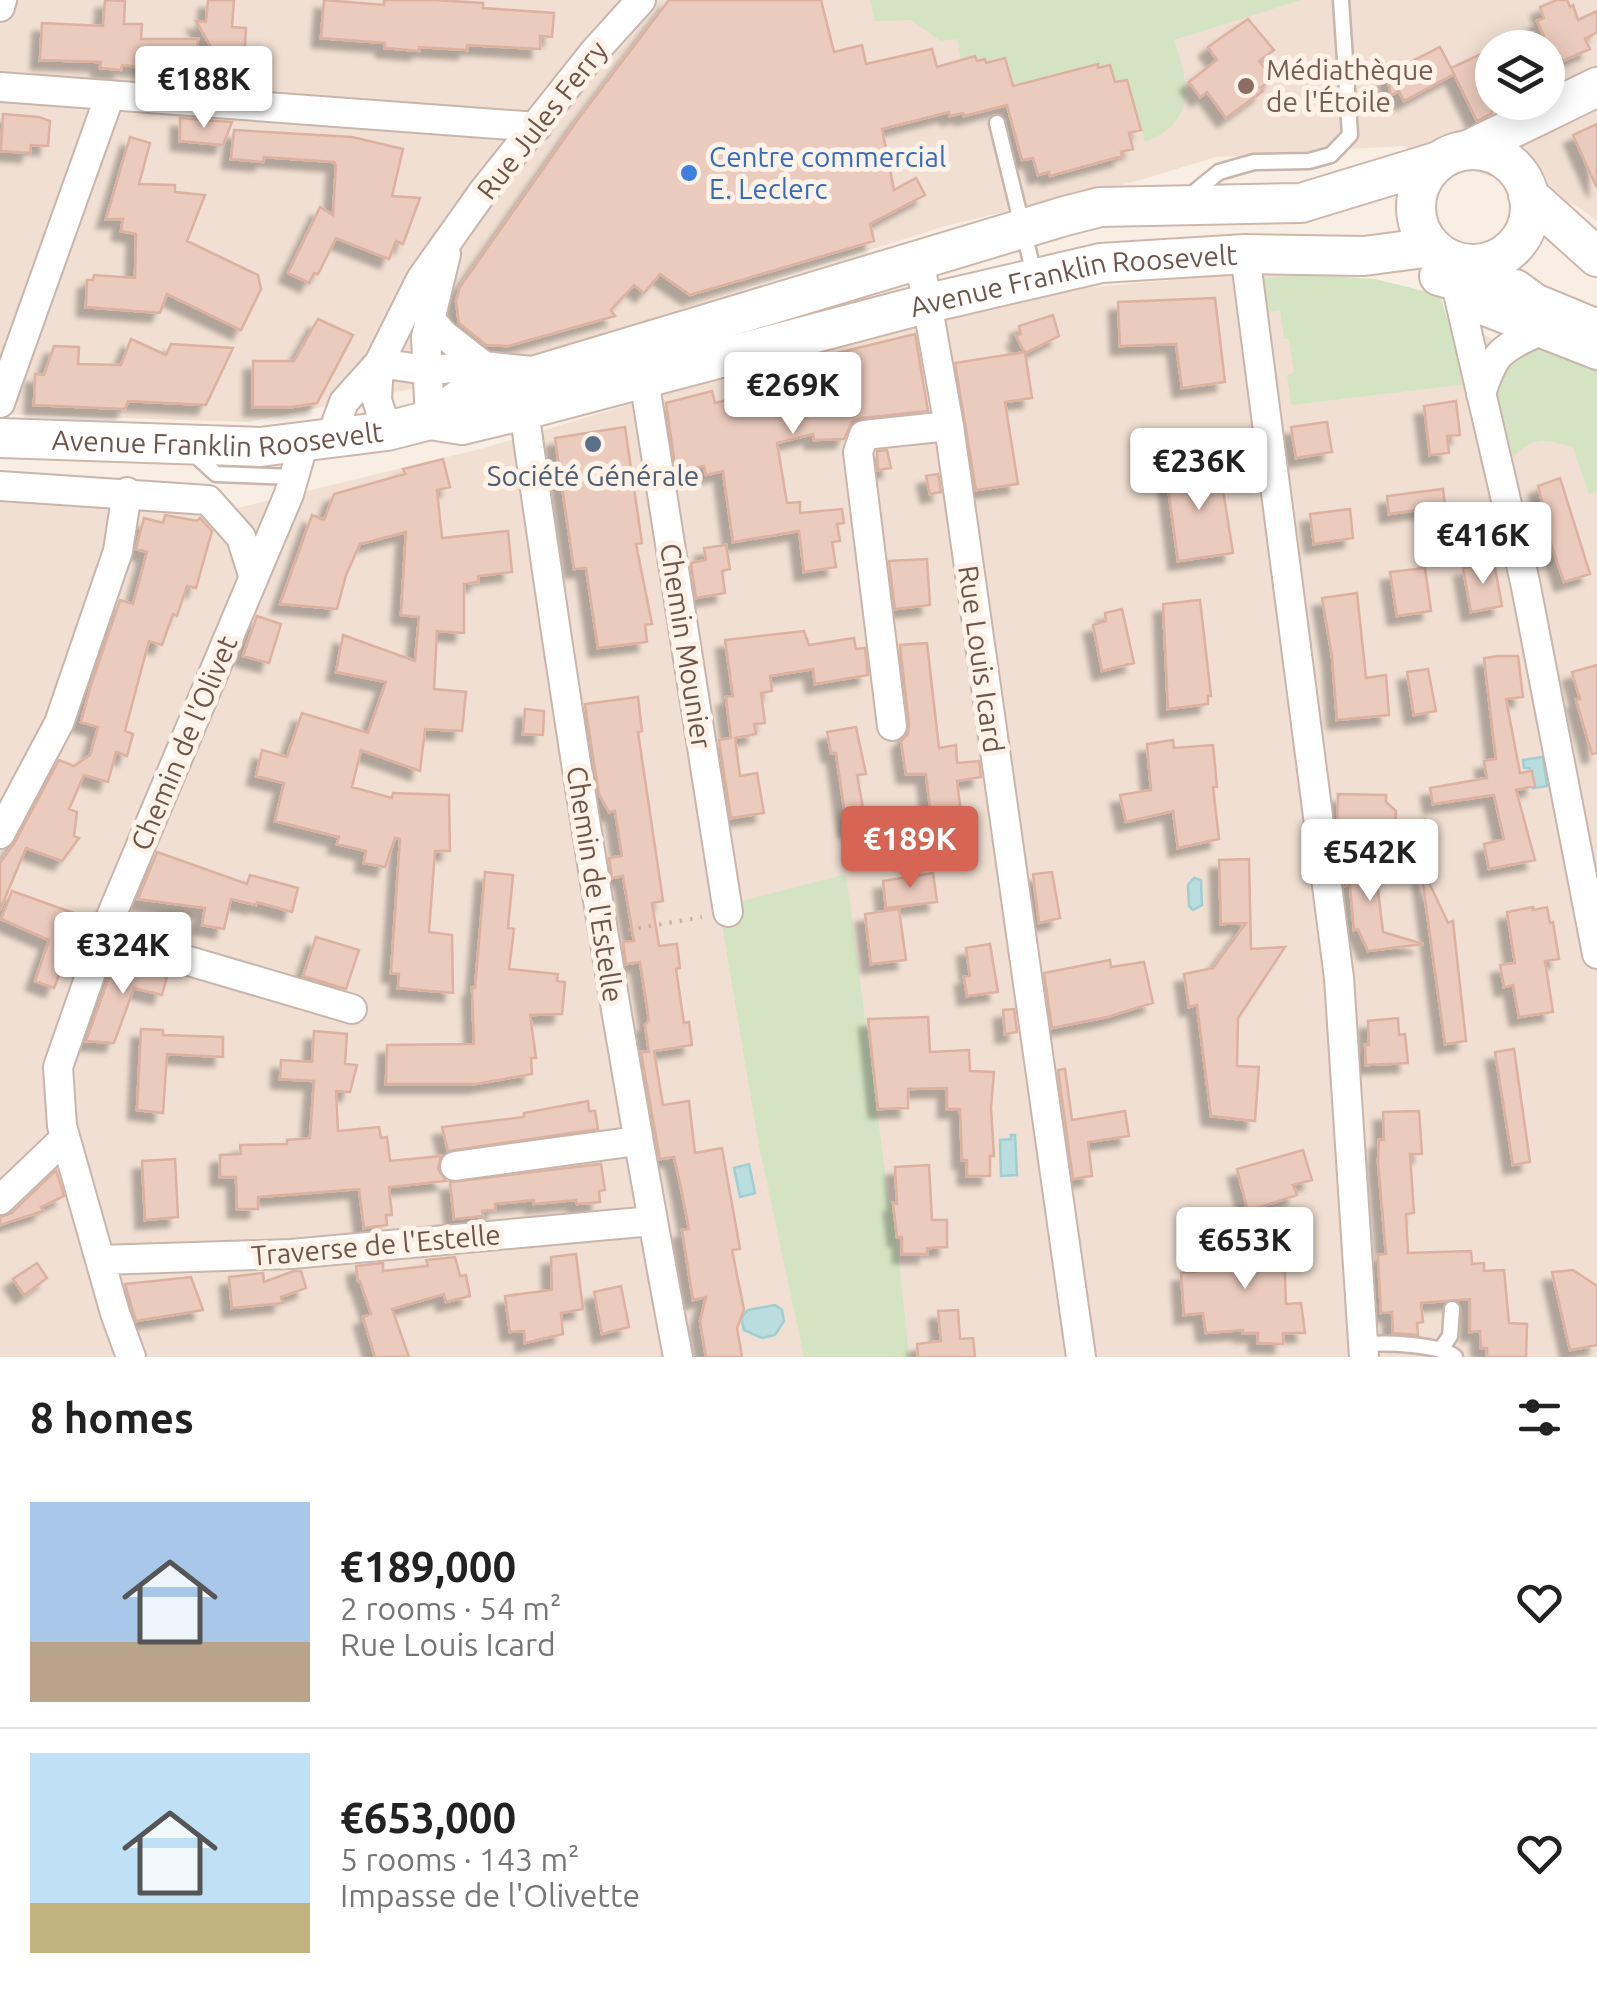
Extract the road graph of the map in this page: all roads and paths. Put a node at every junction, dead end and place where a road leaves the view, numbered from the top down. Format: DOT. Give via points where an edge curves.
graph roads {
  1 [pos="641,0"];
  2 [pos="1341,0"];
  3 [pos="0,87"];
  4 [pos="1587,87"];
  5 [pos="110,96"];
  6 [pos="997,123"];
  7 [pos="537,127"];
  8 [pos="1454,156"];
  9 [pos="1524,184"];
  10 [pos="1178,205"];
  11 [pos="1023,229"];
  12 [pos="968,244"];
  13 [pos="448,245"];
  14 [pos="1432,247"];
  15 [pos="1246,254"];
  16 [pos="1364,256"];
  17 [pos="1597,257"];
  18 [pos="920,258"];
  19 [pos="1035,279"];
  20 [pos="1466,282"];
  21 [pos="979,291"];
  22 [pos="929,303"];
  23 [pos="1535,318"];
  24 [pos="432,321"];
  25 [pos="1597,329"];
  26 [pos="1597,355"];
  27 [pos="379,363"];
  28 [pos="484,366"];
  29 [pos="426,370"];
  30 [pos="542,373"];
  31 [pos="644,379"];
  32 [pos="1481,396"];
  33 [pos="0,402"];
  34 [pos="524,410"];
  35 [pos="430,420"];
  36 [pos="949,426"];
  37 [pos="387,431"];
  38 [pos="0,438"];
  39 [pos="310,452"];
  40 [pos="0,486"];
  41 [pos="127,492"];
  42 [pos="253,575"];
  43 [pos="892,726"];
  44 [pos="0,834"];
  45 [pos="728,912"];
  46 [pos="604,934"];
  47 [pos="104,936"];
  48 [pos="1597,954"];
  49 [pos="352,1009"];
  50 [pos="65,1138"];
  51 [pos="637,1141"];
  52 [pos="455,1166"];
  53 [pos="0,1200"];
  54 [pos="652,1221"];
  55 [pos="100,1260"];
  56 [pos="1452,1309"];
  57 [pos="1440,1349"];
  58 [pos="1364,1351"];
  59 [pos="131,1357"];
  60 [pos="678,1357"];
  61 [pos="1081,1357"];
  62 [pos="1455,1357"];
  1 -- 7 [label="street, Rue Jules Ferry"];
  2 -- 10 [label="lane" via="1350,134 1331,155 1218,172"];
  3 -- 5 [label="street"];
  4 -- 8 [label="main road, Avenue Franklin Roosevelt"];
  4 -- 9 [label="main road, Avenue Franklin Roosevelt"];
  5 -- 7 [label="street"];
  5 -- 33 [label="street"];
  6 -- 11 [label="lane"];
  7 -- 13 [label="street, Rue Jules Ferry"];
  8 -- 9 [label="main road" via="1487,152 1505,160"];
  8 -- 10 [label="main road, Avenue Franklin Roosevelt" via="1301,203"];
  8 -- 14 [label="main road" via="1426,175 1418,192 1420,231"];
  9 -- 17 [label="main road"];
  9 -- 20 [label="main road" via="1524,232"];
  10 -- 11 [label="main road, Avenue Franklin Roosevelt" via="1100,207"];
  11 -- 12 [label="main road, Avenue Franklin Roosevelt"];
  11 -- 19 [label="lane"];
  12 -- 18 [label="main road, Avenue Franklin Roosevelt"];
  12 -- 21 [label="main road"];
  13 -- 24 [label="street, Rue Jules Ferry"];
  13 -- 27 [label="street, Rue Jules Ferry" via="421,279"];
  14 -- 16 [label="main road, Avenue Franklin Roosevelt"];
  14 -- 20 [label="main road" via="1464,264"];
  15 -- 16 [label="main road, Avenue Franklin Roosevelt"];
  15 -- 19 [label="main road, Avenue Franklin Roosevelt" via="1101,262"];
  15 -- 58 [label="street" via="1339,978"];
  16 -- 20 [label="main road"];
  18 -- 22 [label="street, Rue Louis Icard"];
  18 -- 30 [label="main road, Avenue Franklin Roosevelt"];
  19 -- 21 [label="main road, Avenue Franklin Roosevelt"];
  20 -- 23 [label="main road"];
  20 -- 32 [label="street"];
  21 -- 22 [label="main road, Avenue Franklin Roosevelt"];
  22 -- 31 [label="main road, Avenue Franklin Roosevelt"];
  22 -- 36 [label="street, Rue Louis Icard"];
  23 -- 25 [label="main road"];
  23 -- 26 [label="street"];
  23 -- 32 [label="street" via="1491,362"];
  24 -- 28 [label="street"];
  24 -- 29 [label="street, Rue Jules Ferry"];
  27 -- 29 [label="street, Avenue Franklin Roosevelt"];
  27 -- 37 [label="street, Rue Jules Ferry" via="377,400"];
  27 -- 39 [label="street, Rue Jules Ferry"];
  28 -- 29 [label="street, Avenue Franklin Roosevelt"];
  28 -- 30 [label="street, Avenue Franklin Roosevelt"];
  29 -- 35 [label="street, Rue Jules Ferry"];
  30 -- 35 [label="main road, Avenue Franklin Roosevelt" via="463,396"];
  31 -- 34 [label="main road, Avenue Franklin Roosevelt"];
  31 -- 45 [label="street, Chemin Mounier"];
  32 -- 48 [label="street" via="1526,582"];
  34 -- 35 [label="main road, Avenue Franklin Roosevelt" via="462,424"];
  34 -- 46 [label="street, Chemin de l'Estelle"];
  35 -- 37 [label="main road, Avenue Franklin Roosevelt"];
  36 -- 43 [label="street" via="864,435 858,452"];
  36 -- 61 [label="street, Rue Louis Icard"];
  37 -- 39 [label="main road, Avenue Franklin Roosevelt"];
  38 -- 39 [label="main road, Avenue Franklin Roosevelt"];
  39 -- 42 [label="street, Chemin de l'Olivet"];
  40 -- 41 [label="street"];
  41 -- 42 [label="street" via="208,500 242,536"];
  41 -- 44 [label="street" via="118,551 60,723"];
  42 -- 47 [label="street, Chemin de l'Olivet"];
  45 -- 46 [label="path"];
  46 -- 51 [label="street, Chemin de l'Estelle"];
  47 -- 49 [label="street"];
  47 -- 50 [label="street, Chemin de l'Olivet" via="58,1067"];
  50 -- 53 [label="street"];
  50 -- 55 [label="street, Chemin de l'Olivet"];
  51 -- 52 [label="street"];
  51 -- 54 [label="street, Chemin de l'Estelle"];
  54 -- 55 [label="street, Traverse de l'Estelle" via="291,1254"];
  54 -- 60 [label="street, Chemin de l'Estelle"];
  55 -- 59 [label="street, Chemin de l'Olivet"];
  56 -- 57 [label="lane" via="1450,1336"];
  57 -- 58 [label="lane" via="1383,1342"];
  57 -- 62 [label="lane"];
}
